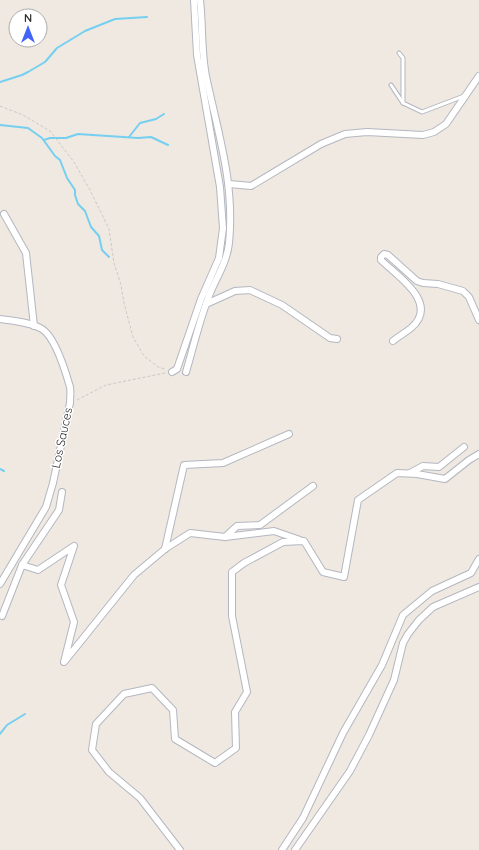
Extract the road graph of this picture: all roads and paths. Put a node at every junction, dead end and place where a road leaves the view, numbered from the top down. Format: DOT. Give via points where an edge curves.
graph roads {
  1 [pos="194,0"];
  2 [pos="200,0"];
  3 [pos="399,53"];
  4 [pos="479,76"];
  5 [pos="392,85"];
  6 [pos="465,96"];
  7 [pos="404,103"];
  8 [pos="0,106"];
  9 [pos="229,184"];
  10 [pos="4,214"];
  11 [pos="206,304"];
  12 [pos="0,318"];
  13 [pos="479,320"];
  14 [pos="34,326"];
  15 [pos="337,339"];
  16 [pos="393,341"];
  17 [pos="172,372"];
  18 [pos="186,372"];
  19 [pos="70,403"];
  20 [pos="289,434"];
  21 [pos="464,447"];
  22 [pos="479,454"];
  23 [pos="408,474"];
  24 [pos="313,486"];
  25 [pos="62,492"];
  26 [pos="225,537"];
  27 [pos="304,541"];
  28 [pos="165,550"];
  29 [pos="479,559"];
  30 [pos="22,565"];
  31 [pos="0,584"];
  32 [pos="479,587"];
  33 [pos="2,616"];
  34 [pos="180,850"];
  35 [pos="282,850"];
  36 [pos="295,850"];
  1 -- 17 [label="street" via="197,55 220,187 223,228 219,258 201,299 177,369"];
  2 -- 9 [label="street" via="206,74"];
  3 -- 7 [label="lane" via="404,58"];
  4 -- 6 [label="street"];
  5 -- 7 [label="lane"];
  6 -- 7 [label="lane" via="422,112"];
  6 -- 9 [label="street" via="446,124 434,132 423,135 367,132 345,134 321,144 251,186"];
  8 -- 17 [label="path" via="23,115 50,131 74,162 109,229 114,263 133,337 144,356 158,367"];
  9 -- 11 [label="street" via="229,244 225,262"];
  10 -- 14 [label="street" via="26,253"];
  11 -- 15 [label="street" via="235,292 250,290 282,305 330,338"];
  11 -- 18 [label="street"];
  12 -- 14 [label="street, Los Sauces"];
  13 -- 16 [label="street" via="469,297 462,291 438,284 423,283 384,254 381,260 414,292 421,306 416,322"];
  14 -- 19 [label="street, Los Sauces" via="43,330 54,345 70,388"];
  17 -- 19 [label="path" via="106,385"];
  19 -- 31 [label="street, Los Sauces" via="46,506"];
  20 -- 28 [label="street" via="223,463 184,465"];
  21 -- 23 [label="street" via="439,467 424,466"];
  22 -- 23 [label="street" via="445,479"];
  23 -- 27 [label="street" via="397,473 358,500 344,577 323,572"];
  24 -- 26 [label="street" via="260,525 237,526"];
  25 -- 30 [label="street" via="59,510"];
  26 -- 27 [label="street" via="274,531"];
  26 -- 28 [label="street" via="190,533"];
  27 -- 34 [label="street" via="283,542 232,572 232,616 247,692 235,712 236,748 215,763 175,739 172,710 152,688 124,694 96,724 92,750 109,772 140,798"];
  28 -- 30 [label="street" via="134,575 64,662 74,622 61,586 74,546 38,570"];
  29 -- 35 [label="street" via="471,573 432,592 404,615 382,665 343,733 303,818"];
  30 -- 33 [label="street"];
  32 -- 36 [label="street" via="433,607 408,634 403,643 394,680 366,741 350,771"];
}
